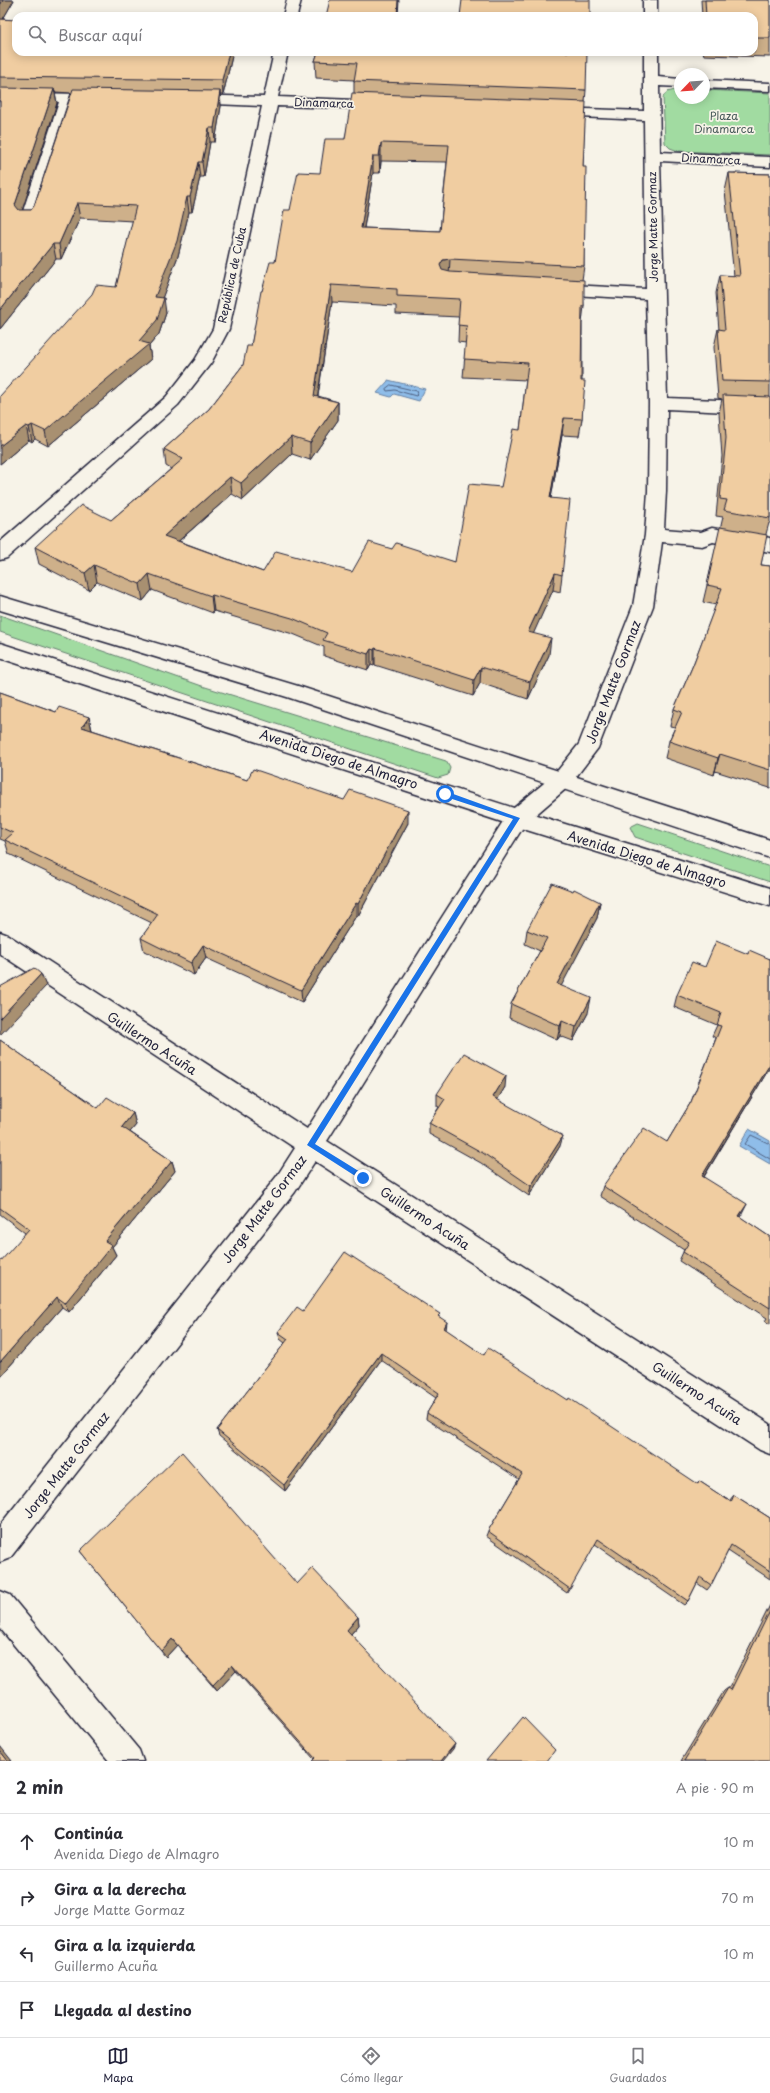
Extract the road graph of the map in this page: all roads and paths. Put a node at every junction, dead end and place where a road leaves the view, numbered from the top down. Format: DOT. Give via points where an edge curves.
graph roads {
  1 [pos="294,0"];
  2 [pos="650,0"];
  3 [pos="291,12"];
  4 [pos="650,12"];
  5 [pos="280,56"];
  6 [pos="652,56"];
  7 [pos="652,81"];
  8 [pos="674,83"];
  9 [pos="710,84"];
  10 [pos="770,87"];
  11 [pos="0,97"];
  12 [pos="68,98"];
  13 [pos="115,98"];
  14 [pos="178,99"];
  15 [pos="269,101"];
  16 [pos="396,106"];
  17 [pos="545,112"];
  18 [pos="652,116"];
  19 [pos="652,156"];
  20 [pos="770,162"];
  21 [pos="28,220"];
  22 [pos="541,288"];
  23 [pos="654,294"];
  24 [pos="658,403"];
  25 [pos="770,408"];
  26 [pos="654,535"];
  27 [pos="702,540"];
  28 [pos="770,545"];
  29 [pos="0,553"];
  30 [pos="770,560"];
  31 [pos="0,603"];
  32 [pos="0,650"];
  33 [pos="562,780"];
  34 [pos="517,818"];
  35 [pos="770,849"];
  36 [pos="770,897"];
  37 [pos="0,942"];
  38 [pos="311,1145"];
  39 [pos="770,1440"];
  40 [pos="0,1548"];
  41 [pos="0,1605"];
  42 [pos="128,1761"];
  1 -- 3 [label="street"];
  2 -- 4 [label="street"];
  5 -- 15 [label="street, República de Cuba"];
  6 -- 7 [label="street, Jorge Matte Gormaz"];
  7 -- 8 [label="street"];
  7 -- 18 [label="street, Jorge Matte Gormaz"];
  9 -- 10 [label="street"];
  11 -- 12 [label="street"];
  12 -- 13 [label="street"];
  12 -- 21 [label="street"];
  14 -- 15 [label="street, Dinamarca"];
  15 -- 16 [label="street, Dinamarca"];
  15 -- 29 [label="street, República de Cuba" via="221,329 202,363 172,402"];
  17 -- 18 [label="street"];
  18 -- 19 [label="street, Jorge Matte Gormaz"];
  19 -- 20 [label="street, Dinamarca"];
  19 -- 23 [label="street, Jorge Matte Gormaz"];
  22 -- 23 [label="street"];
  23 -- 24 [label="street, Jorge Matte Gormaz"];
  24 -- 25 [label="street"];
  24 -- 26 [label="street, Jorge Matte Gormaz"];
  26 -- 27 [label="street"];
  26 -- 33 [label="street, Jorge Matte Gormaz" via="643,606 588,748"];
  27 -- 28 [label="street" via="712,535"];
  27 -- 30 [label="street" via="707,548"];
  31 -- 33 [label="street" via="292,691"];
  32 -- 34 [label="street, Avenida Diego de Almagro"];
  33 -- 34 [label="street, Jorge Matte Gormaz"];
  33 -- 35 [label="street"];
  34 -- 36 [label="street, Avenida Diego de Almagro"];
  34 -- 38 [label="street, Jorge Matte Gormaz"];
  37 -- 38 [label="street, Guillermo Acuña"];
  38 -- 39 [label="street, Guillermo Acuña"];
  38 -- 40 [label="street, Jorge Matte Gormaz" via="276,1196"];
  41 -- 42 [label="street"];
}
